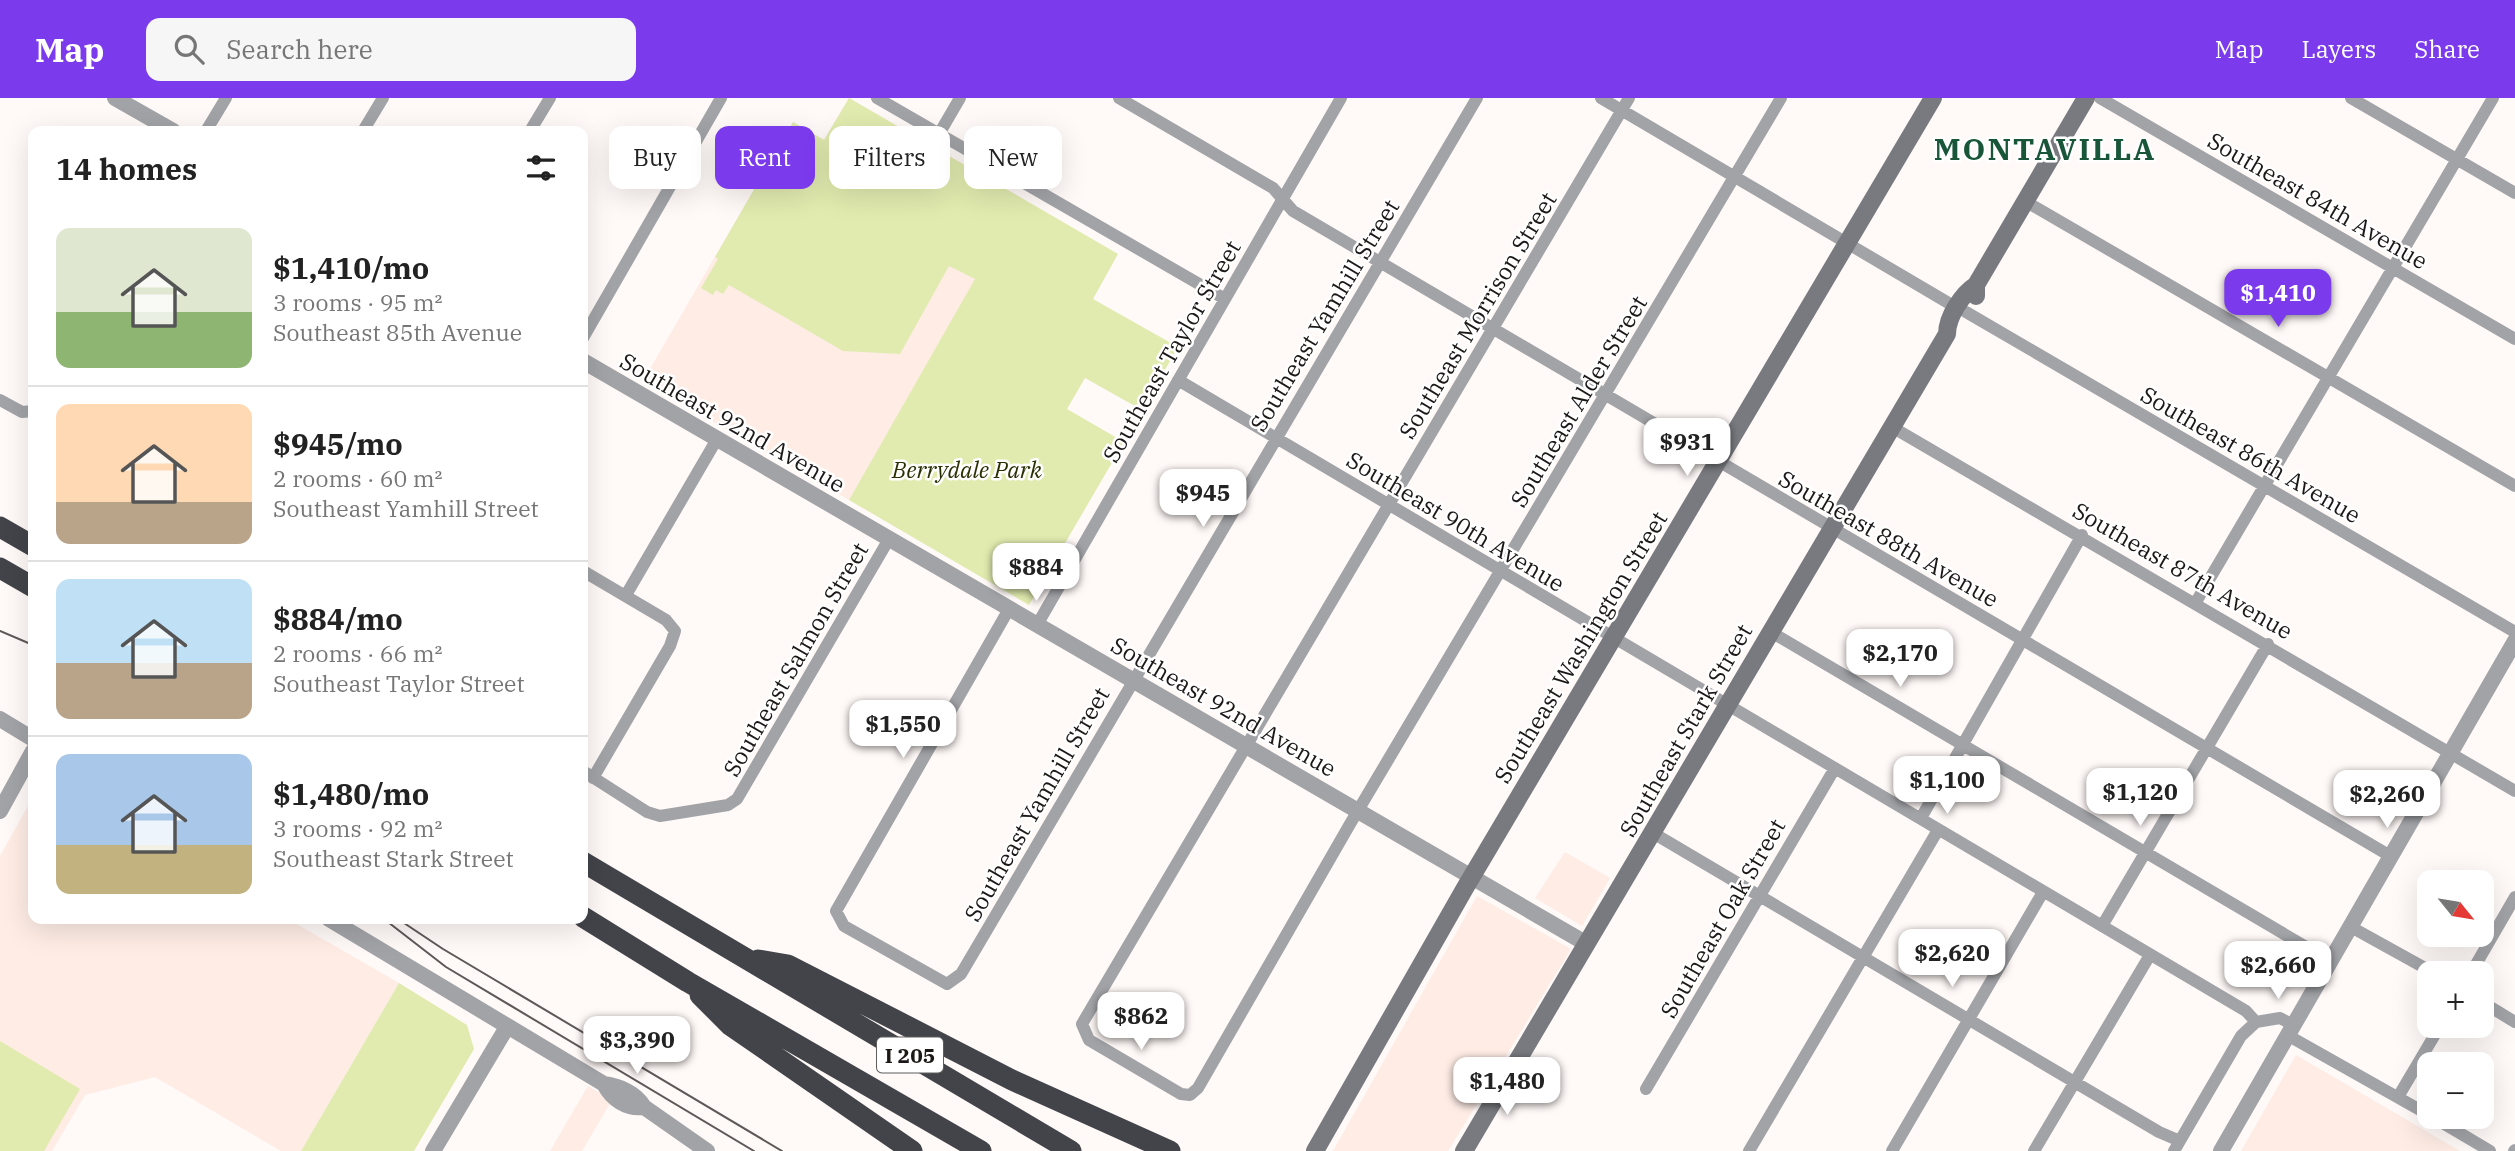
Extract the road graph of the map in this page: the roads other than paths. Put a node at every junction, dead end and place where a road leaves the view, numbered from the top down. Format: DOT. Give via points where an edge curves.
graph roads {
  1 [pos="115,98"];
  2 [pos="226,98"];
  3 [pos="383,98"];
  4 [pos="550,98"];
  5 [pos="721,98"];
  6 [pos="877,98"];
  7 [pos="960,98"];
  8 [pos="1119,98"];
  9 [pos="1341,98"];
  10 [pos="1477,98"];
  11 [pos="1601,98"];
  12 [pos="1629,98"];
  13 [pos="1781,98"];
  14 [pos="1933,98"];
  15 [pos="2086,98"];
  16 [pos="2100,98"];
  17 [pos="2351,98"];
  18 [pos="2493,98"];
  19 [pos="1622,110"];
  20 [pos="164,126"];
  21 [pos="209,126"];
  22 [pos="366,126"];
  23 [pos="533,126"];
  24 [pos="925,126"];
  25 [pos="944,126"];
  26 [pos="950,140"];
  27 [pos="2457,159"];
  28 [pos="1735,176"];
  29 [pos="2515,192"];
  30 [pos="1283,199"];
  31 [pos="2025,201"];
  32 [pos="1847,243"];
  33 [pos="1380,262"];
  34 [pos="2393,268"];
  35 [pos="1225,299"];
  36 [pos="1962,310"];
  37 [pos="588,329"];
  38 [pos="1493,330"];
  39 [pos="2515,339"];
  40 [pos="588,364"];
  41 [pos="2328,377"];
  42 [pos="1178,380"];
  43 [pos="1605,397"];
  44 [pos="0,400"];
  45 [pos="28,411"];
  46 [pos="1892,427"];
  47 [pos="717,439"];
  48 [pos="1275,439"];
  49 [pos="1718,463"];
  50 [pos="2264,486"];
  51 [pos="2515,486"];
  52 [pos="1389,505"];
  53 [pos="0,527"];
  54 [pos="1831,530"];
  55 [pos="2082,535"];
  56 [pos="889,539"];
  57 [pos="28,543"];
  58 [pos="0,568"];
  59 [pos="1501,572"];
  60 [pos="588,574"];
  61 [pos="28,584"];
  62 [pos="626,595"];
  63 [pos="2196,602"];
  64 [pos="1009,609"];
  65 [pos="1037,625"];
  66 [pos="1771,632"];
  67 [pos="2515,632"];
  68 [pos="1615,638"];
  69 [pos="2022,640"];
  70 [pos="2515,641"];
  71 [pos="2268,644"];
  72 [pos="1132,680"];
  73 [pos="1728,705"];
  74 [pos="0,719"];
  75 [pos="28,735"];
  76 [pos="1961,744"];
  77 [pos="1245,746"];
  78 [pos="2207,748"];
  79 [pos="2451,753"];
  80 [pos="28,760"];
  81 [pos="1835,768"];
  82 [pos="588,775"];
  83 [pos="2515,791"];
  84 [pos="0,811"];
  85 [pos="1360,811"];
  86 [pos="1921,818"];
  87 [pos="1938,830"];
  88 [pos="1653,832"];
  89 [pos="2147,850"];
  90 [pos="2392,858"];
  91 [pos="588,865"];
  92 [pos="1472,876"];
  93 [pos="2043,892"];
  94 [pos="1760,895"];
  95 [pos="2515,897"];
  96 [pos="588,920"];
  97 [pos="337,924"];
  98 [pos="2102,926"];
  99 [pos="2351,926"];
  100 [pos="1587,944"];
  101 [pos="2150,955"];
  102 [pos="1864,956"];
  103 [pos="749,958"];
  104 [pos="2330,961"];
  105 [pos="2478,961"];
  106 [pos="2417,963"];
  107 [pos="688,982"];
  108 [pos="2494,1009"];
  109 [pos="1969,1018"];
  110 [pos="2256,1022"];
  111 [pos="2515,1022"];
  112 [pos="507,1027"];
  113 [pos="2290,1030"];
  114 [pos="2433,1038"];
  115 [pos="2076,1080"];
  116 [pos="1198,1088"];
  117 [pos="1646,1089"];
  118 [pos="2398,1097"];
  119 [pos="2417,1108"];
  120 [pos="2452,1129"];
  121 [pos="2177,1146"];
  122 [pos="433,1151"];
  123 [pos="707,1151"];
  124 [pos="912,1151"];
  125 [pos="981,1151"];
  126 [pos="1071,1151"];
  127 [pos="1170,1151"];
  128 [pos="1315,1151"];
  129 [pos="1464,1151"];
  130 [pos="1749,1151"];
  131 [pos="1892,1151"];
  132 [pos="2034,1151"];
  133 [pos="2221,1151"];
  134 [pos="2490,1151"];
  1 -- 20 [label="street"];
  2 -- 21 [label="street"];
  3 -- 22 [label="street"];
  4 -- 23 [label="street"];
  5 -- 37 [label="street"];
  6 -- 24 [label="street"];
  7 -- 25 [label="street"];
  8 -- 30 [label="street, Southeast 88th Avenue" via="1273,188"];
  9 -- 30 [label="street, Southeast Taylor Street"];
  10 -- 33 [label="street, Southeast Yamhill Street"];
  11 -- 19 [label="street, Southeast 86th Avenue"];
  12 -- 19 [label="street, Southeast Morrison Street"];
  13 -- 28 [label="street, Southeast Alder Street"];
  14 -- 32 [label="main road, Southeast Washington Street"];
  15 -- 31 [label="main road, Southeast Stark Street"];
  16 -- 34 [label="street, Southeast 84th Avenue"];
  17 -- 27 [label="street"];
  18 -- 27 [label="street"];
  19 -- 28 [label="street, Southeast 86th Avenue"];
  19 -- 38 [label="street, Southeast Morrison Street"];
  26 -- 35 [label="street"];
  27 -- 29 [label="street"];
  27 -- 34 [label="street"];
  28 -- 32 [label="street, Southeast 86th Avenue"];
  28 -- 43 [label="street, Southeast Alder Street"];
  30 -- 33 [label="street, Southeast 88th Avenue" via="1293,211"];
  30 -- 35 [label="street, Southeast Taylor Street"];
  31 -- 36 [label="main road, Southeast Stark Street" via="1976,285 1967,291"];
  31 -- 41 [label="street"];
  32 -- 36 [label="street, Southeast 86th Avenue"];
  32 -- 49 [label="main road, Southeast Washington Street"];
  33 -- 38 [label="street, Southeast 88th Avenue"];
  33 -- 48 [label="street, Southeast Yamhill Street"];
  34 -- 39 [label="street, Southeast 84th Avenue"];
  34 -- 41 [label="street"];
  35 -- 42 [label="street, Southeast Taylor Street"];
  36 -- 46 [label="main road, Southeast Stark Street" via="1947,325 1947,334"];
  36 -- 50 [label="street, Southeast 86th Avenue"];
  38 -- 43 [label="street, Southeast 88th Avenue"];
  38 -- 52 [label="street, Southeast Morrison Street"];
  40 -- 47 [label="street, Southeast 92nd Avenue"];
  41 -- 50 [label="street"];
  41 -- 51 [label="street"];
  42 -- 48 [label="street, Southeast 90th Avenue"];
  42 -- 65 [label="street, Southeast Taylor Street"];
  43 -- 49 [label="street, Southeast 88th Avenue"];
  43 -- 59 [label="street, Southeast Alder Street"];
  44 -- 45 [label="street"];
  46 -- 54 [label="main road, Southeast Stark Street"];
  46 -- 55 [label="street, Southeast 87th Avenue"];
  47 -- 56 [label="street, Southeast 92nd Avenue"];
  47 -- 62 [label="street"];
  48 -- 52 [label="street, Southeast 90th Avenue"];
  48 -- 72 [label="street, Southeast Yamhill Street"];
  49 -- 54 [label="street, Southeast 88th Avenue"];
  49 -- 68 [label="main road, Southeast Washington Street"];
  50 -- 63 [label="street"];
  50 -- 67 [label="street, Southeast 86th Avenue"];
  52 -- 59 [label="street, Southeast 90th Avenue"];
  52 -- 77 [label="street, Southeast Morrison Street"];
  53 -- 57 [label="highway"];
  54 -- 66 [label="main road, Southeast Stark Street"];
  54 -- 69 [label="street, Southeast 88th Avenue"];
  55 -- 63 [label="street, Southeast 87th Avenue"];
  55 -- 69 [label="street"];
  56 -- 64 [label="street, Southeast 92nd Avenue"];
  56 -- 82 [label="street, Southeast Salmon Street" via="737,799 728,805 660,816"];
  58 -- 61 [label="highway"];
  59 -- 68 [label="street, Southeast 90th Avenue"];
  59 -- 85 [label="street, Southeast Alder Street"];
  60 -- 62 [label="street"];
  62 -- 82 [label="street" via="666,620 675,631"];
  63 -- 71 [label="street, Southeast 87th Avenue"];
  64 -- 65 [label="street, Southeast 92nd Avenue"];
  64 -- 72 [label="street, Southeast Yamhill Street" via="839,903 838,918 844,926 947,984 961,974"];
  65 -- 72 [label="street, Southeast 92nd Avenue"];
  66 -- 73 [label="main road, Southeast Stark Street"];
  66 -- 76 [label="street"];
  68 -- 73 [label="street, Southeast 90th Avenue"];
  68 -- 92 [label="main road, Southeast Washington Street"];
  69 -- 76 [label="street"];
  69 -- 78 [label="street, Southeast 88th Avenue"];
  70 -- 79 [label="street"];
  71 -- 78 [label="street"];
  71 -- 79 [label="street, Southeast 87th Avenue"];
  72 -- 77 [label="street, Southeast 92nd Avenue"];
  73 -- 81 [label="street, Southeast 90th Avenue"];
  73 -- 88 [label="main road, Southeast Stark Street"];
  74 -- 75 [label="street"];
  76 -- 86 [label="street"];
  76 -- 89 [label="street"];
  77 -- 85 [label="street, Southeast 92nd Avenue"];
  77 -- 116 [label="street, Southeast Morrison Street" via="1082,1024 1091,1042 1181,1094 1190,1095"];
  78 -- 89 [label="street"];
  78 -- 90 [label="street, Southeast 88th Avenue"];
  79 -- 83 [label="street, Southeast 87th Avenue"];
  79 -- 90 [label="street"];
  80 -- 84 [label="street"];
  81 -- 86 [label="street, Southeast 90th Avenue"];
  81 -- 94 [label="street, Southeast Oak Street"];
  85 -- 92 [label="street, Southeast 92nd Avenue"];
  85 -- 116 [label="street, Southeast Alder Street"];
  86 -- 87 [label="street, Southeast 90th Avenue"];
  87 -- 93 [label="street, Southeast 90th Avenue"];
  87 -- 102 [label="street"];
  88 -- 94 [label="street"];
  88 -- 100 [label="main road, Southeast Stark Street"];
  89 -- 98 [label="street"];
  89 -- 104 [label="street"];
  90 -- 99 [label="street"];
  91 -- 103 [label="highway, I 205"];
  92 -- 100 [label="street, Southeast 92nd Avenue"];
  92 -- 128 [label="main road, Southeast Washington Street"];
  93 -- 98 [label="street, Southeast 90th Avenue"];
  93 -- 109 [label="street"];
  94 -- 102 [label="street"];
  94 -- 117 [label="street, Southeast Oak Street"];
  95 -- 105 [label="street"];
  96 -- 107 [label="highway, I 205"];
  97 -- 112 [label="street"];
  98 -- 101 [label="street, Southeast 90th Avenue"];
  99 -- 104 [label="street"];
  99 -- 106 [label="street"];
  100 -- 129 [label="main road, Southeast Stark Street"];
  101 -- 110 [label="street, Southeast 90th Avenue" via="2246,1011"];
  101 -- 115 [label="street"];
  102 -- 109 [label="street"];
  102 -- 130 [label="street"];
  103 -- 126 [label="highway, I 205"];
  103 -- 127 [label="highway" via="788,965 1012,1080"];
  104 -- 113 [label="street"];
  107 -- 124 [label="highway" via="730,1025"];
  107 -- 125 [label="highway, I 205"];
  108 -- 111 [label="street"];
  109 -- 115 [label="street"];
  109 -- 131 [label="street"];
  110 -- 113 [label="street" via="2280,1017"];
  110 -- 121 [label="street" via="2241,1036"];
  112 -- 122 [label="street"];
  112 -- 123 [label="street" via="604,1084 611,1096 633,1108 644,1107"];
  113 -- 118 [label="street"];
  113 -- 133 [label="street"];
  114 -- 118 [label="street"];
  115 -- 121 [label="street"];
  115 -- 132 [label="street"];
  118 -- 119 [label="street"];
  120 -- 134 [label="street"];
}
